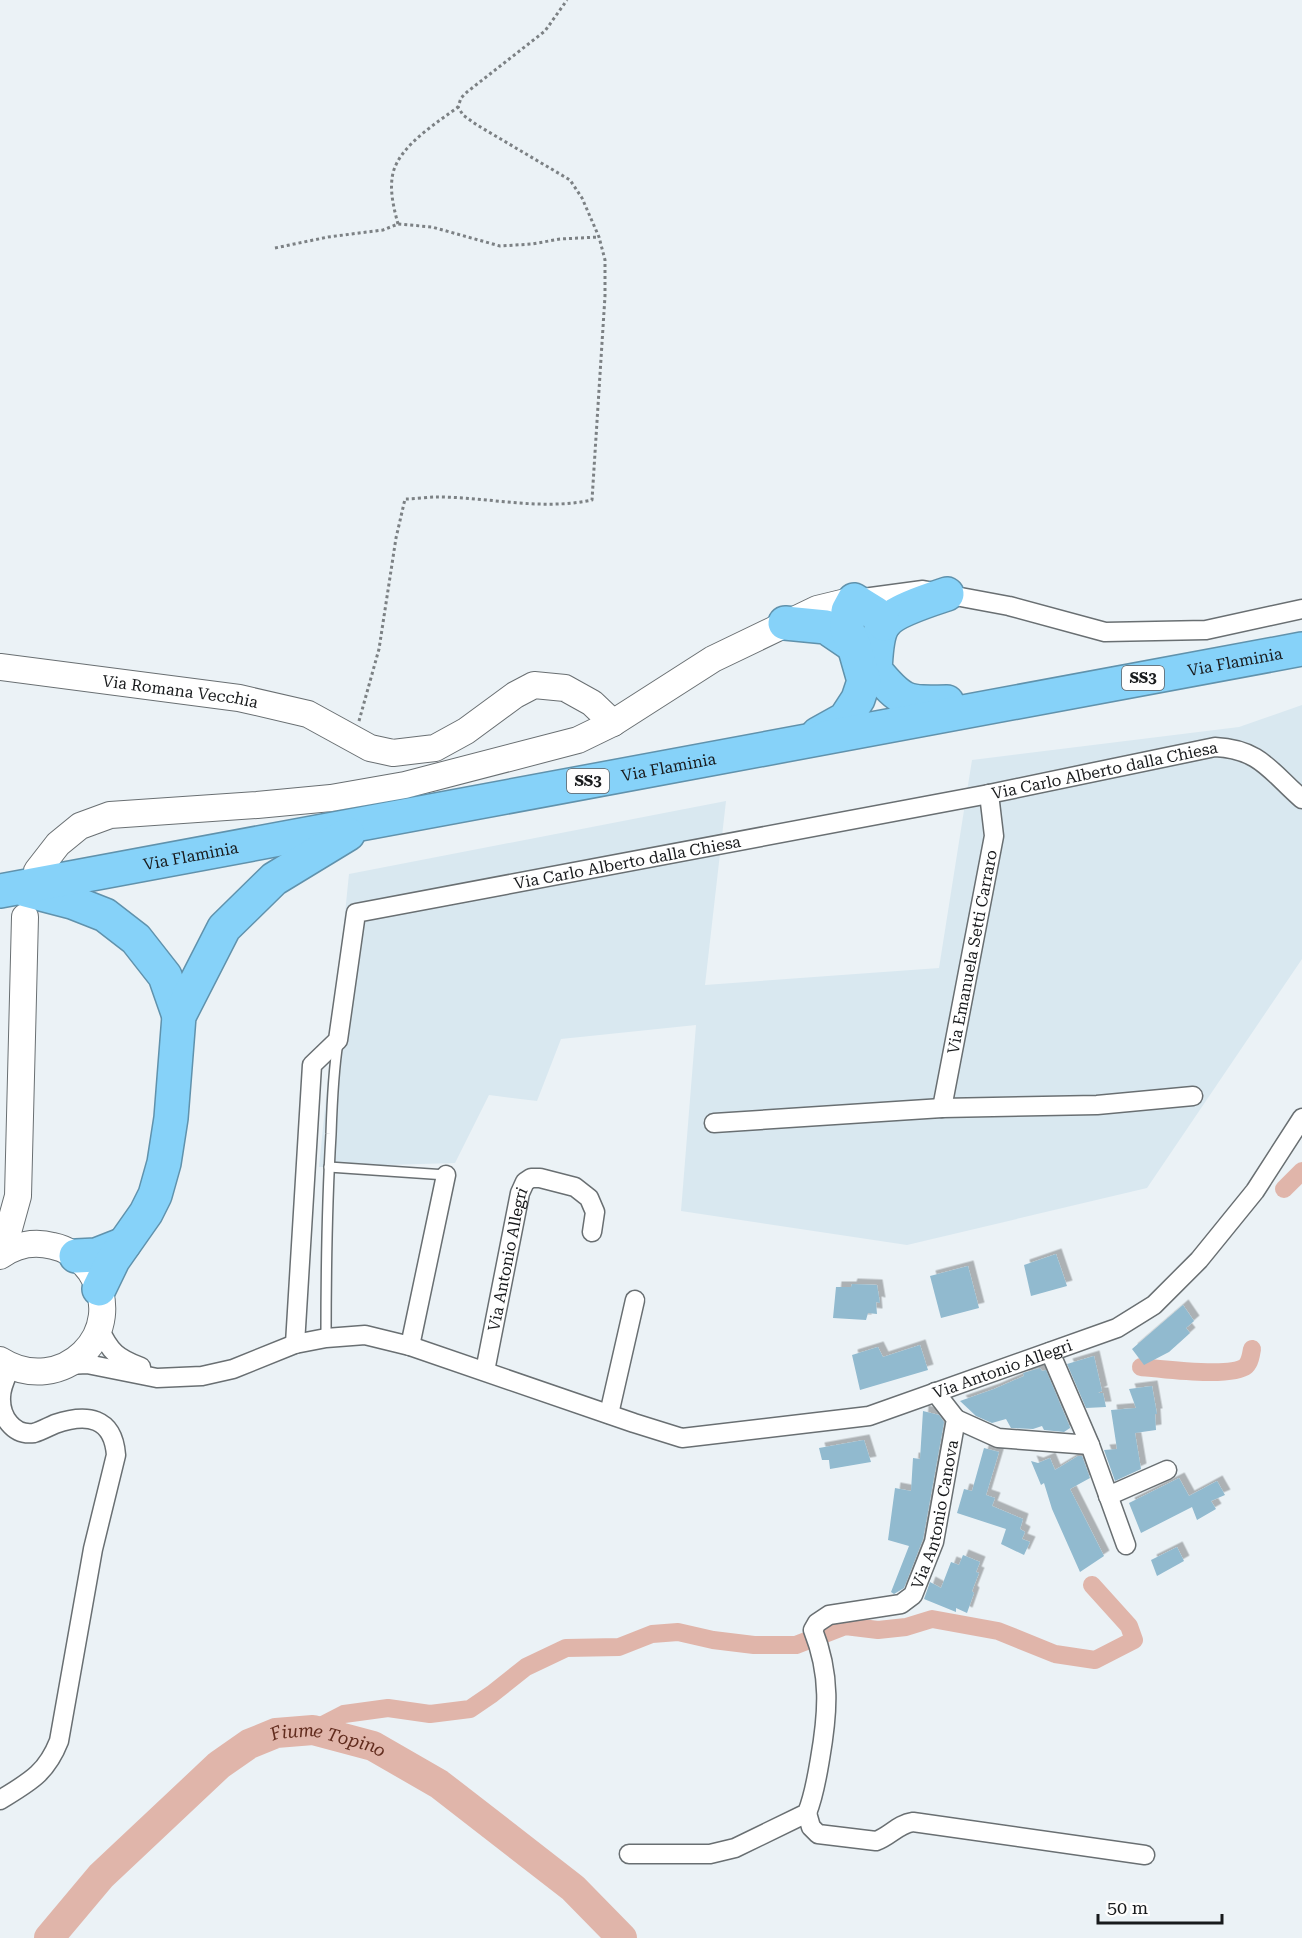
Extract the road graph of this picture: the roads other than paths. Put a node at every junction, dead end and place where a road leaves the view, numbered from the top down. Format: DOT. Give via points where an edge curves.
graph roads {
  1 [pos="947,594"];
  2 [pos="854,600"];
  3 [pos="1302,609"];
  4 [pos="785,623"];
  5 [pos="884,624"];
  6 [pos="854,646"];
  7 [pos="1302,649"];
  8 [pos="0,667"];
  9 [pos="985,707"];
  10 [pos="613,723"];
  11 [pos="809,739"];
  12 [pos="988,794"];
  13 [pos="1302,799"];
  14 [pos="367,823"];
  15 [pos="19,892"];
  16 [pos="179,1016"];
  17 [pos="338,1040"];
  18 [pos="1193,1096"];
  19 [pos="942,1108"];
  20 [pos="1302,1118"];
  21 [pos="714,1122"];
  22 [pos="329,1167"];
  23 [pos="446,1175"];
  24 [pos="18,1196"];
  25 [pos="592,1232"];
  26 [pos="124,1244"];
  27 [pos="61,1250"];
  28 [pos="1,1255"];
  29 [pos="99,1289"];
  30 [pos="635,1300"];
  31 [pos="99,1328"];
  32 [pos="326,1338"];
  33 [pos="295,1344"];
  34 [pos="410,1346"];
  35 [pos="1050,1352"];
  36 [pos="6,1363"];
  37 [pos="68,1365"];
  38 [pos="485,1371"];
  39 [pos="201,1376"];
  40 [pos="935,1392"];
  41 [pos="609,1414"];
  42 [pos="956,1419"];
  43 [pos="1090,1445"];
  44 [pos="1167,1470"];
  45 [pos="1108,1496"];
  46 [pos="1126,1545"];
  47 [pos="0,1800"];
  48 [pos="807,1813"];
  49 [pos="629,1854"];
  50 [pos="1145,1855"];
  1 -- 2 [label="street" via="923,590"];
  1 -- 3 [label="street" via="1010,606 1105,632 1206,630"];
  1 -- 5 [label="highway" via="907,608"];
  2 -- 4 [label="main road" via="817,609"];
  2 -- 5 [label="highway"];
  2 -- 6 [label="highway" via="848,611 847,629"];
  4 -- 6 [label="highway" via="826,627"];
  4 -- 10 [label="main road" via="713,659"];
  5 -- 9 [label="highway" via="875,670 892,692 913,702"];
  6 -- 11 [label="highway" via="864,681 858,699 845,719"];
  7 -- 9 [label="highway, Via Flaminia / SS3"];
  8 -- 10 [label="main road, Via Romana Vecchia" via="239,698 308,714 370,748 393,753 435,748 534,685 565,688 592,703"];
  9 -- 11 [label="highway, Via Flaminia / SS3"];
  10 -- 15 [label="main road" via="578,740 395,787 331,798 110,814 80,826 58,843"];
  11 -- 14 [label="highway, Via Flaminia / SS3"];
  12 -- 13 [label="street, Via Carlo Alberto dalla Chiesa" via="1215,747 1232,748 1264,762"];
  12 -- 17 [label="street, Via Carlo Alberto dalla Chiesa" via="356,913"];
  12 -- 19 [label="street, Via Emanuela Setti Carraro" via="994,836"];
  14 -- 15 [label="highway, Via Flaminia / SS3"];
  14 -- 16 [label="highway" via="274,879 224,928"];
  15 -- 16 [label="highway" via="72,902 105,915 136,939 165,976"];
  15 -- 24 [label="main road"];
  16 -- 26 [label="highway" via="164,1163 155,1195"];
  17 -- 22 [label="lane, Via Carlo Alberto dalla Chiesa"];
  17 -- 33 [label="street" via="312,1065"];
  18 -- 19 [label="street" via="1097,1105"];
  19 -- 21 [label="street"];
  20 -- 35 [label="street, Via Antonio Allegri" via="1255,1191 1199,1260 1154,1305 1117,1328"];
  22 -- 23 [label="lane"];
  22 -- 32 [label="lane, Via Carlo Alberto dalla Chiesa"];
  23 -- 34 [label="street"];
  24 -- 27 [label="main road" via="26,1225 34,1235"];
  24 -- 28 [label="main road"];
  25 -- 38 [label="street, Via Antonio Allegri" via="595,1212 589,1198 574,1187 540,1178 525,1182"];
  26 -- 27 [label="highway" via="96,1255"];
  26 -- 29 [label="highway"];
  27 -- 28 [label="main road" via="23,1245"];
  27 -- 29 [label="main road" via="87,1266"];
  29 -- 31 [label="main road"];
  30 -- 41 [label="street"];
  31 -- 37 [label="main road" via="87,1350"];
  31 -- 39 [label="street" via="121,1359 157,1371"];
  32 -- 33 [label="street, Via Antonio Allegri"];
  32 -- 34 [label="street, Via Antonio Allegri" via="365,1335"];
  33 -- 39 [label="street, Via Antonio Allegri" via="232,1369"];
  34 -- 38 [label="street, Via Antonio Allegri"];
  35 -- 40 [label="street, Via Antonio Allegri"];
  35 -- 43 [label="street"];
  36 -- 37 [label="main road" via="33,1372"];
  36 -- 47 [label="street" via="1,1407 12,1427 31,1434 65,1421 92,1420 111,1432 116,1455 93,1549 59,1741 42,1771"];
  37 -- 39 [label="street" via="87,1364 157,1378"];
  38 -- 41 [label="street, Via Antonio Allegri"];
  40 -- 41 [label="street, Via Antonio Allegri" via="869,1416 682,1438"];
  40 -- 42 [label="street, Via Antonio Canova"];
  42 -- 43 [label="street" via="998,1438"];
  42 -- 48 [label="street, Via Antonio Canova" via="934,1542 913,1595 901,1604 829,1616 813,1630 828,1690 813,1799"];
  43 -- 45 [label="street"];
  44 -- 45 [label="street"];
  45 -- 46 [label="street"];
  48 -- 49 [label="street" via="735,1848 710,1854"];
  48 -- 50 [label="street" via="818,1834 876,1841 904,1823 913,1822"];
}
